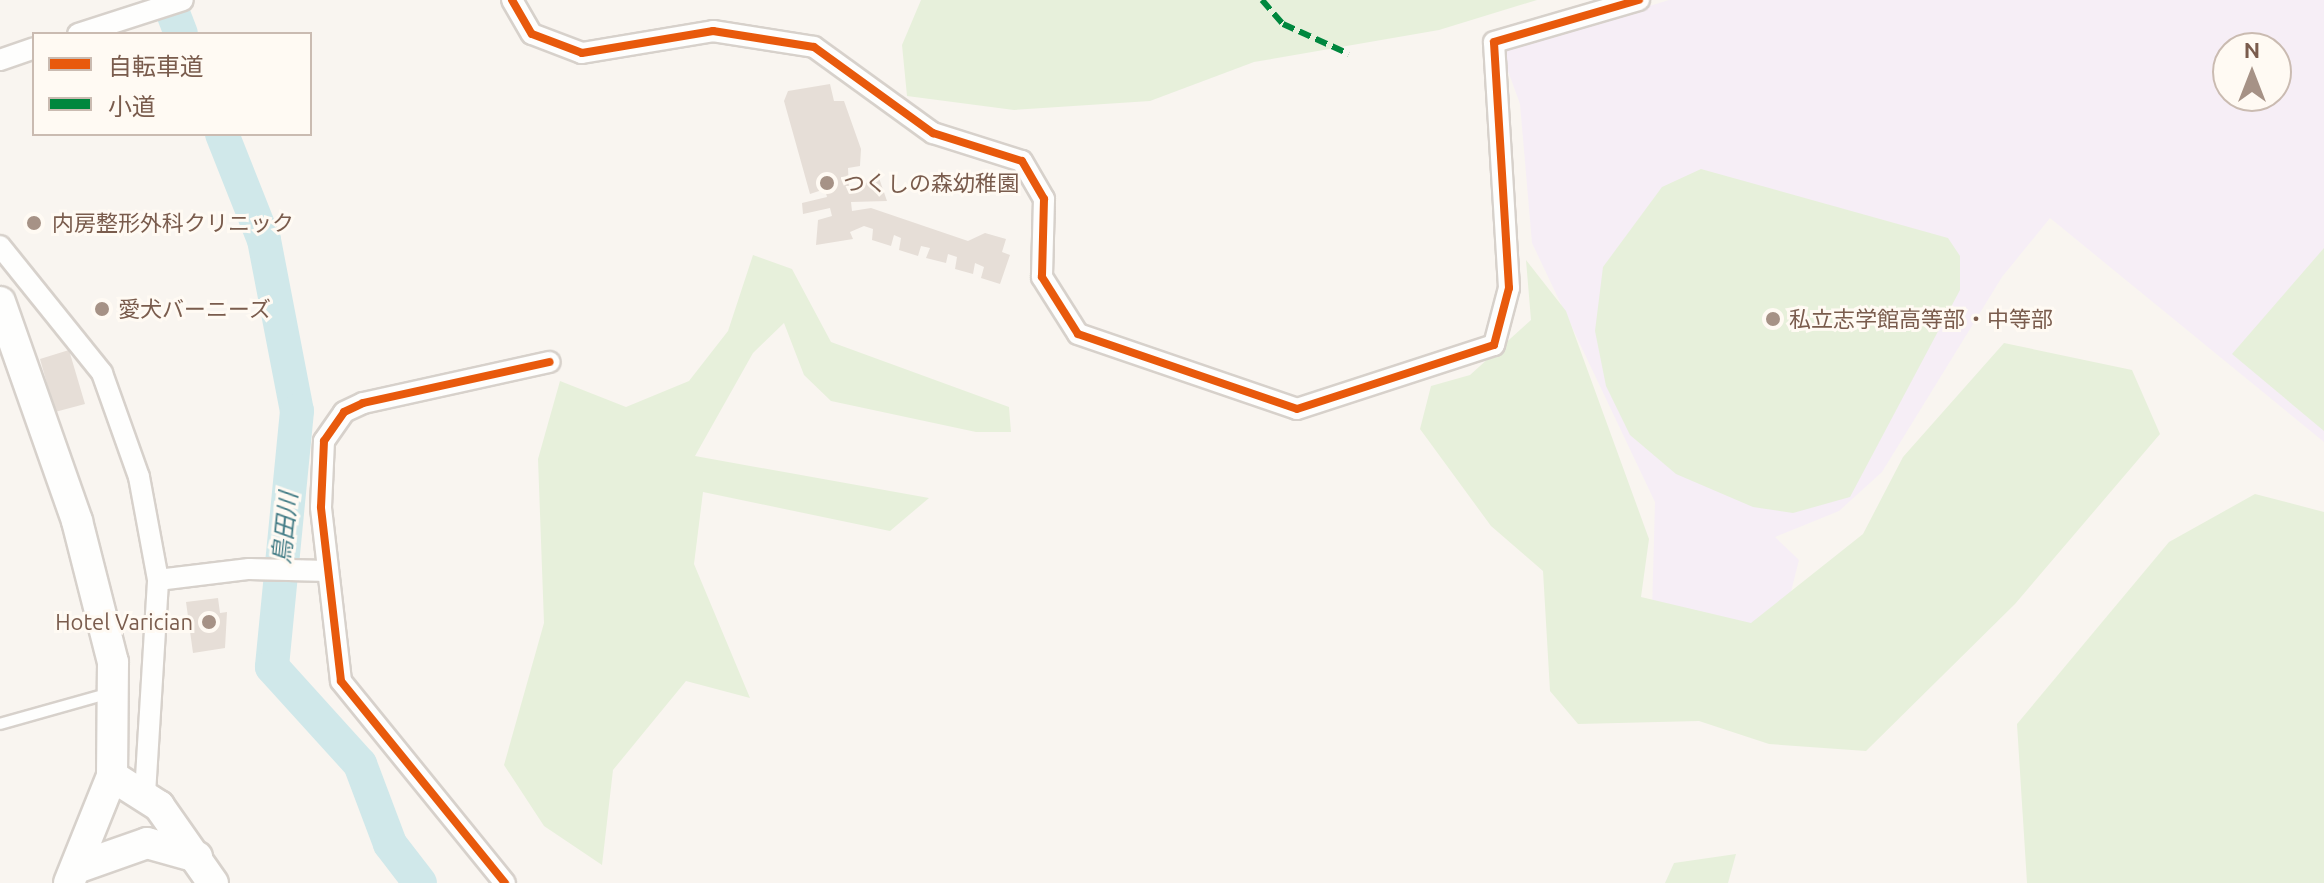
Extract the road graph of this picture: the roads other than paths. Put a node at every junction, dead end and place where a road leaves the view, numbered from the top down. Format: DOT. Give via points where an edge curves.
graph roads {
  1 [pos="183,0"];
  2 [pos="512,0"];
  3 [pos="1639,0"];
  4 [pos="84,32"];
  5 [pos="32,49"];
  6 [pos="0,60"];
  7 [pos="0,246"];
  8 [pos="0,302"];
  9 [pos="550,362"];
  10 [pos="321,570"];
  11 [pos="158,580"];
  12 [pos="116,692"];
  13 [pos="0,724"];
  14 [pos="112,776"];
  15 [pos="145,794"];
  16 [pos="197,857"];
  17 [pos="74,875"];
  18 [pos="213,883"];
  19 [pos="505,883"];
  1 -- 4 [label="street"];
  2 -- 3 [label="street" via="532,34 582,53 713,31 814,47 933,133 1022,161 1044,199 1042,277 1078,334 1297,409 1494,345 1509,288 1494,42"];
  5 -- 6 [label="street"];
  7 -- 11 [label="street" via="102,373 139,477"];
  8 -- 12 [label="street" via="77,521"];
  9 -- 10 [label="street" via="344,412 324,441"];
  10 -- 11 [label="street" via="249,569"];
  10 -- 19 [label="street" via="336,654 352,701"];
  11 -- 15 [label="street"];
  12 -- 13 [label="lane"];
  12 -- 14 [label="street"];
  14 -- 15 [label="street"];
  14 -- 17 [label="street"];
  15 -- 16 [label="street"];
  16 -- 17 [label="street" via="147,843"];
  16 -- 18 [label="street"];
}
